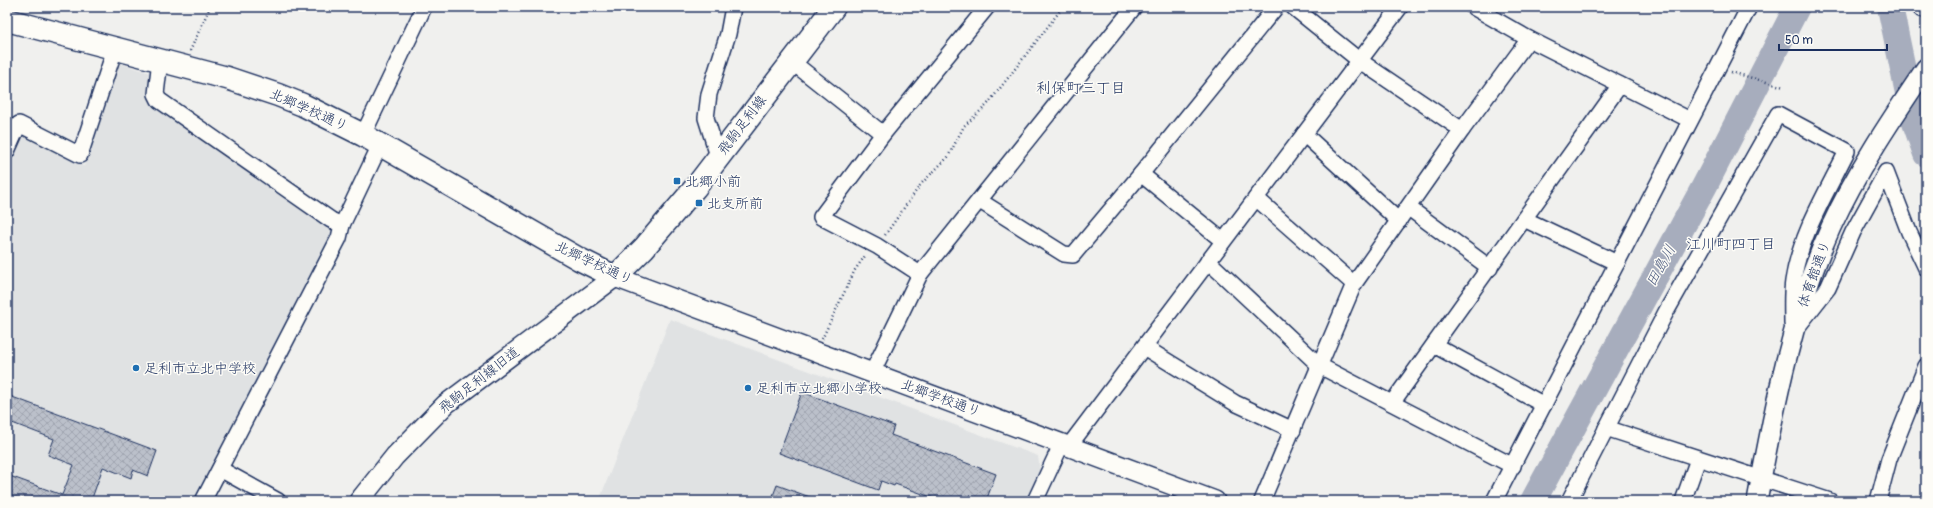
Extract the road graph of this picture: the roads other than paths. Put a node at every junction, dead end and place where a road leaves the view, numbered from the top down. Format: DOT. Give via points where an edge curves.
graph roads {
  1 [pos="424,7"];
  2 [pos="733,7"];
  3 [pos="834,7"];
  4 [pos="987,7"];
  5 [pos="1134,7"];
  6 [pos="1276,7"];
  7 [pos="1293,7"];
  8 [pos="1400,7"];
  9 [pos="1473,7"];
  10 [pos="1749,7"];
  11 [pos="1921,7"];
  12 [pos="1926,10"];
  13 [pos="7,20"];
  14 [pos="1529,39"];
  15 [pos="115,49"];
  16 [pos="160,60"];
  17 [pos="1360,60"];
  18 [pos="791,61"];
  19 [pos="1926,68"];
  20 [pos="1620,85"];
  21 [pos="1690,120"];
  22 [pos="1462,130"];
  23 [pos="883,134"];
  24 [pos="1304,134"];
  25 [pos="371,140"];
  26 [pos="7,151"];
  27 [pos="718,156"];
  28 [pos="1141,174"];
  29 [pos="1256,198"];
  30 [pos="980,201"];
  31 [pos="1409,208"];
  32 [pos="1524,219"];
  33 [pos="1399,222"];
  34 [pos="342,225"];
  35 [pos="1223,241"];
  36 [pos="1208,261"];
  37 [pos="1617,263"];
  38 [pos="1490,268"];
  39 [pos="1926,268"];
  40 [pos="920,274"];
  41 [pos="615,276"];
  42 [pos="1354,284"];
  43 [pos="1792,334"];
  44 [pos="1434,345"];
  45 [pos="1144,347"];
  46 [pos="1320,366"];
  47 [pos="1926,366"];
  48 [pos="872,373"];
  49 [pos="1392,403"];
  50 [pos="1544,404"];
  51 [pos="1606,428"];
  52 [pos="1293,430"];
  53 [pos="1066,444"];
  54 [pos="1698,459"];
  55 [pos="1513,466"];
  56 [pos="220,469"];
  57 [pos="1761,480"];
  58 [pos="203,501"];
  59 [pos="278,501"];
  60 [pos="359,501"];
  61 [pos="1035,501"];
  62 [pos="1214,501"];
  63 [pos="1262,501"];
  64 [pos="1494,501"];
  65 [pos="1569,501"];
  66 [pos="1683,501"];
  67 [pos="1757,501"];
  68 [pos="1830,501"];
  69 [pos="1878,501"];
  1 -- 25 [label="street"];
  2 -- 27 [label="street" via="706,118"];
  3 -- 18 [label="main road, 飛駒足利線"];
  4 -- 23 [label="street"];
  5 -- 30 [label="street"];
  6 -- 28 [label="street"];
  7 -- 17 [label="street"];
  8 -- 17 [label="street"];
  9 -- 14 [label="street"];
  10 -- 21 [label="street"];
  11 -- 12 [label="street"];
  13 -- 15 [label="main road, 北郷学校通り"];
  14 -- 20 [label="street"];
  14 -- 22 [label="street"];
  15 -- 16 [label="main road, 北郷学校通り"];
  15 -- 26 [label="street" via="80,155 19,124"];
  16 -- 25 [label="main road, 北郷学校通り" via="278,95 325,115"];
  16 -- 34 [label="street" via="156,94 159,100 331,220"];
  17 -- 22 [label="street"];
  17 -- 24 [label="street"];
  18 -- 23 [label="street"];
  18 -- 27 [label="main road, 飛駒足利線"];
  19 -- 43 [label="street, 体育館通り" via="1887,126 1848,192 1813,271"];
  20 -- 21 [label="street"];
  20 -- 32 [label="street"];
  21 -- 37 [label="street"];
  22 -- 31 [label="street"];
  23 -- 40 [label="street" via="821,217 877,246"];
  24 -- 29 [label="street"];
  24 -- 33 [label="street"];
  25 -- 34 [label="street"];
  25 -- 41 [label="main road, 北郷学校通り" via="579,259"];
  27 -- 41 [label="main road, 飛駒足利線" via="644,248"];
  28 -- 30 [label="street" via="1073,255 1064,254"];
  28 -- 35 [label="street"];
  29 -- 35 [label="street"];
  29 -- 42 [label="street"];
  30 -- 40 [label="street"];
  31 -- 33 [label="street"];
  31 -- 38 [label="street"];
  32 -- 37 [label="street"];
  32 -- 38 [label="street"];
  33 -- 42 [label="street"];
  34 -- 56 [label="street" via="339,238"];
  35 -- 36 [label="street"];
  36 -- 45 [label="street"];
  36 -- 46 [label="street"];
  37 -- 50 [label="street"];
  38 -- 44 [label="street"];
  39 -- 43 [label="street" via="1908,232 1886,172 1853,232 1828,288"];
  40 -- 48 [label="street"];
  41 -- 48 [label="street, 北郷学校通り"];
  41 -- 60 [label="street, 飛駒足利線旧道" via="446,404 400,451"];
  42 -- 46 [label="street"];
  43 -- 51 [label="street" via="1792,282 1800,254 1818,210 1848,151 1778,114 1666,312"];
  43 -- 57 [label="street, 体育館通り"];
  44 -- 49 [label="street"];
  44 -- 50 [label="street"];
  45 -- 52 [label="street" via="1235,403"];
  45 -- 53 [label="street"];
  46 -- 49 [label="street"];
  46 -- 52 [label="street"];
  47 -- 69 [label="street" via="1888,459"];
  48 -- 53 [label="street, 北郷学校通り"];
  49 -- 55 [label="street"];
  50 -- 55 [label="street"];
  51 -- 54 [label="street"];
  51 -- 65 [label="street"];
  52 -- 63 [label="street"];
  53 -- 61 [label="street"];
  53 -- 62 [label="street, 北郷学校通り"];
  54 -- 57 [label="street"];
  54 -- 66 [label="street"];
  55 -- 64 [label="street"];
  56 -- 58 [label="street"];
  56 -- 59 [label="street"];
  57 -- 67 [label="street, 体育館通り"];
  57 -- 68 [label="street"];
}
